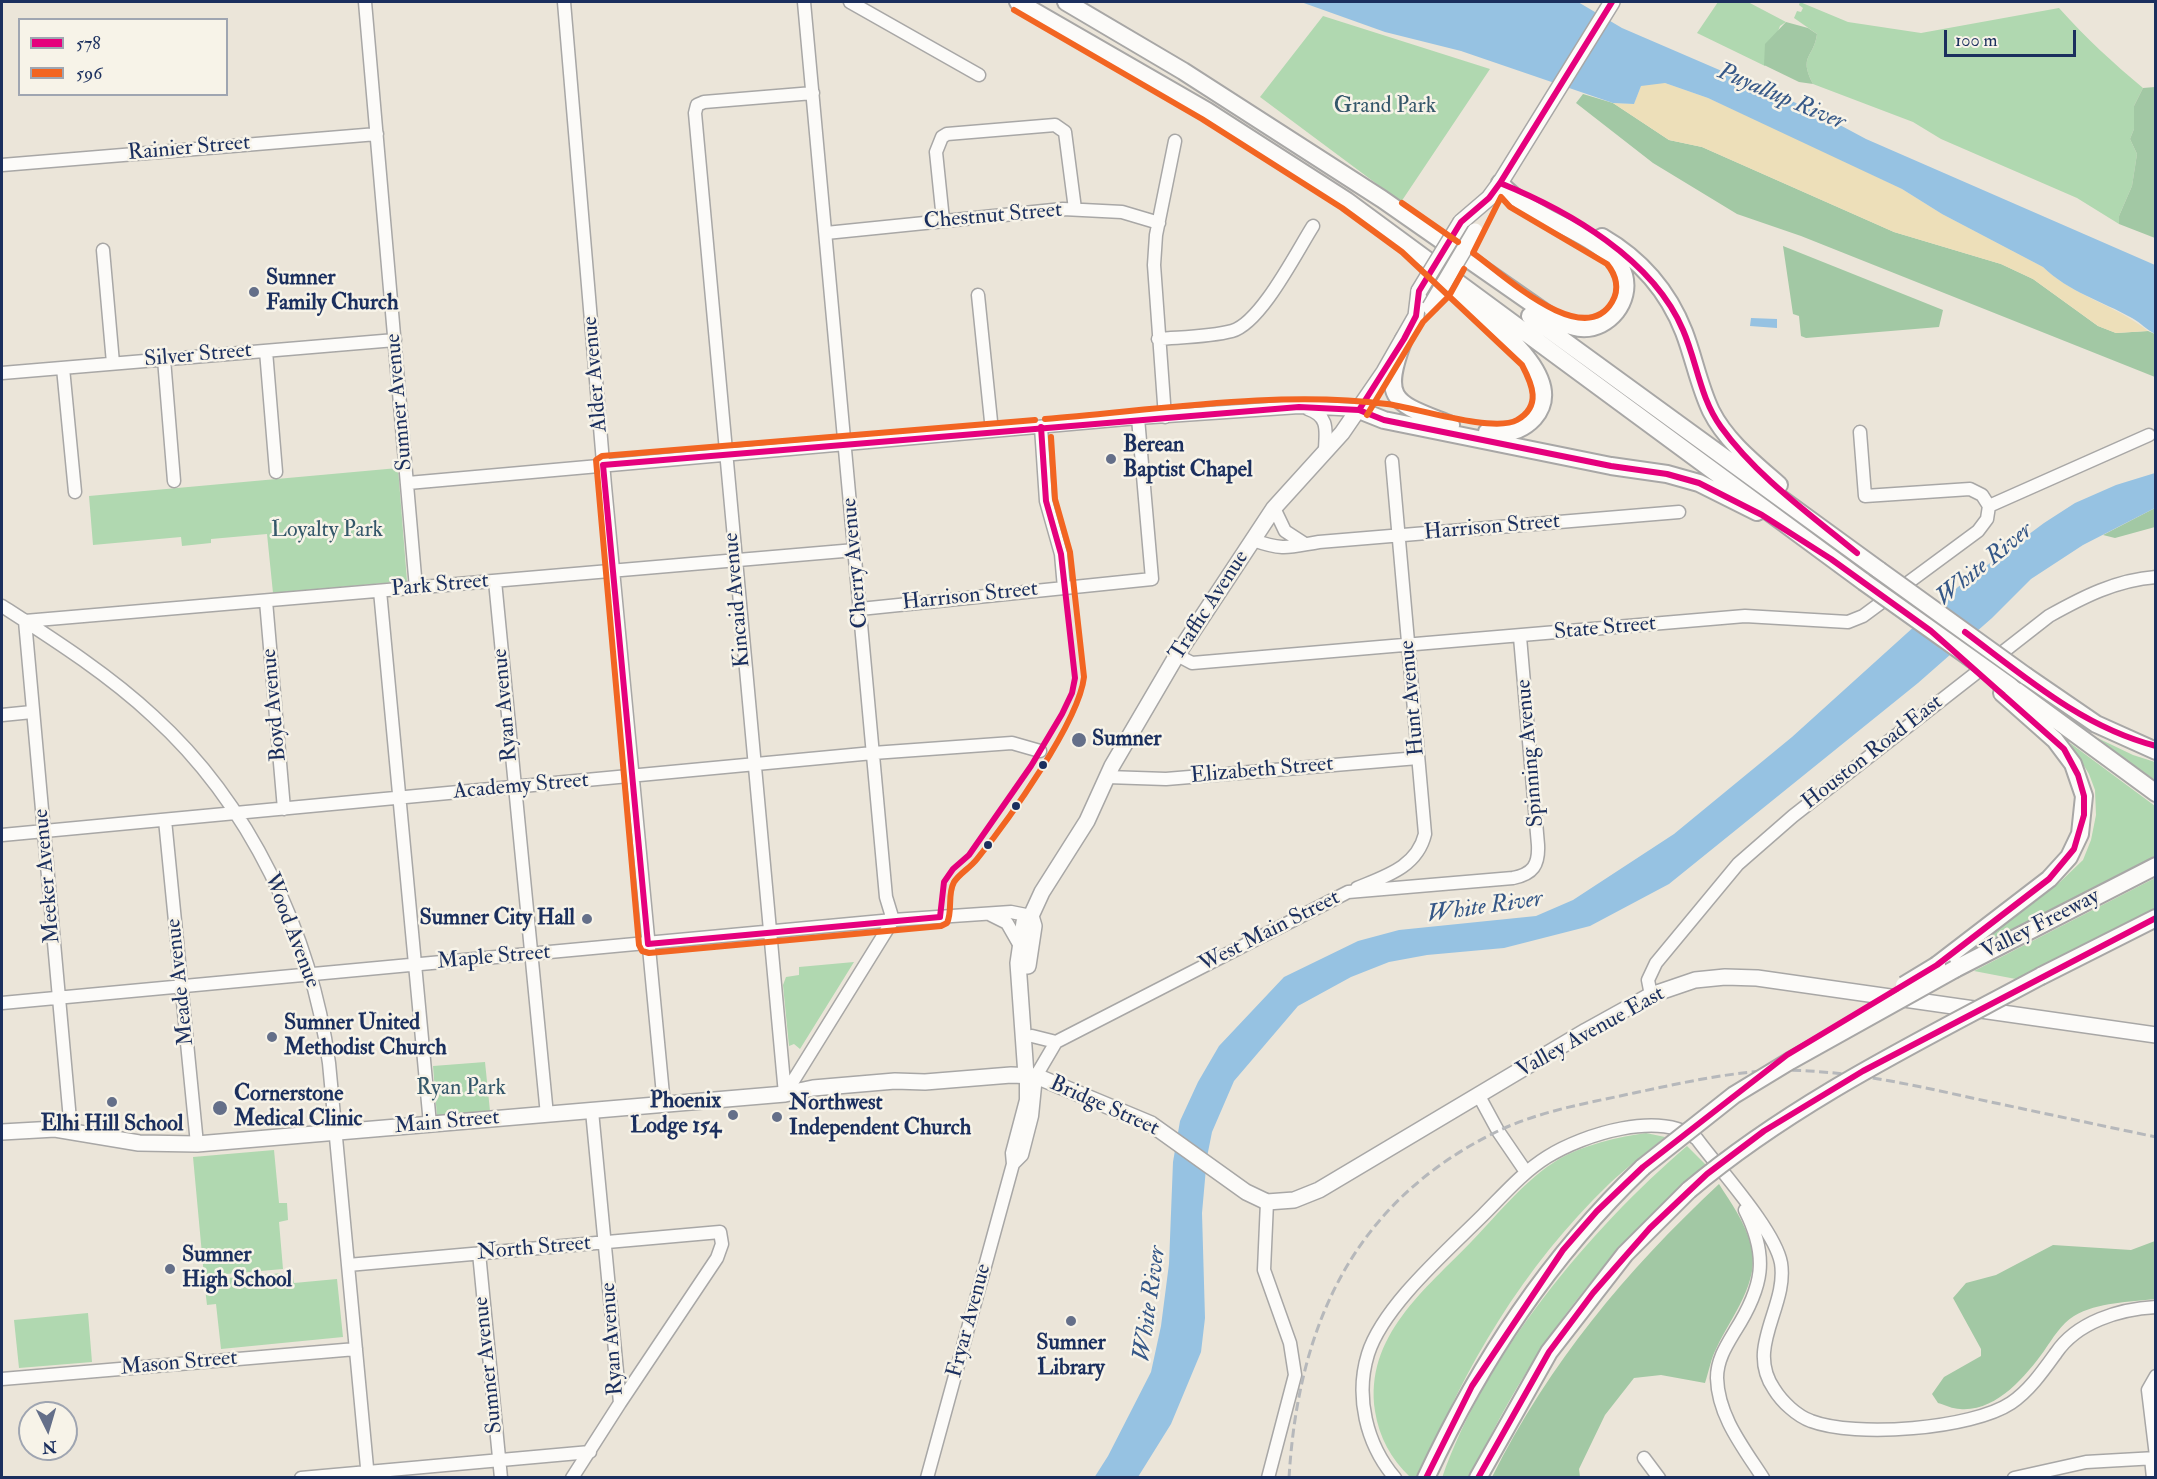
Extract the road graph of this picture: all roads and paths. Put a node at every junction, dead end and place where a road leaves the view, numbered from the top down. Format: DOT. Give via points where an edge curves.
graph roads {
  1 [pos="365,2"];
  2 [pos="564,2"];
  3 [pos="804,2"];
  4 [pos="850,2"];
  5 [pos="1018,2"];
  6 [pos="1066,2"];
  7 [pos="1612,2"];
  8 [pos="979,75"];
  9 [pos="813,93"];
  10 [pos="377,134"];
  11 [pos="1174,141"];
  12 [pos="2,165"];
  13 [pos="1500,183"];
  14 [pos="1357,185"];
  15 [pos="1488,198"];
  16 [pos="1075,209"];
  17 [pos="943,220"];
  18 [pos="1159,223"];
  19 [pos="1313,226"];
  20 [pos="826,233"];
  21 [pos="1408,245"];
  22 [pos="103,249"];
  23 [pos="978,295"];
  24 [pos="1416,316"];
  25 [pos="1158,339"];
  26 [pos="1404,339"];
  27 [pos="395,340"];
  28 [pos="266,351"];
  29 [pos="164,359"];
  30 [pos="113,363"];
  31 [pos="63,368"];
  32 [pos="2,373"];
  33 [pos="1299,407"];
  34 [pos="1359,410"];
  35 [pos="1165,417"];
  36 [pos="1138,418"];
  37 [pos="1451,425"];
  38 [pos="1041,427"];
  39 [pos="992,431"];
  40 [pos="1860,432"];
  41 [pos="2149,435"];
  42 [pos="845,444"];
  43 [pos="1324,452"];
  44 [pos="725,455"];
  45 [pos="1392,462"];
  46 [pos="603,465"];
  47 [pos="276,472"];
  48 [pos="174,481"];
  49 [pos="408,483"];
  50 [pos="75,492"];
  51 [pos="1989,506"];
  52 [pos="1274,508"];
  53 [pos="1679,512"];
  54 [pos="1399,536"];
  55 [pos="1253,540"];
  56 [pos="1305,544"];
  57 [pos="855,550"];
  58 [pos="1861,557"];
  59 [pos="1831,559"];
  60 [pos="735,560"];
  61 [pos="613,571"];
  62 [pos="2156,577"];
  63 [pos="495,581"];
  64 [pos="416,588"];
  65 [pos="1064,588"];
  66 [pos="380,591"];
  67 [pos="266,601"];
  68 [pos="2,606"];
  69 [pos="860,609"];
  70 [pos="25,621"];
  71 [pos="1520,637"];
  72 [pos="1408,646"];
  73 [pos="1177,656"];
  74 [pos="2006,690"];
  75 [pos="32,712"];
  76 [pos="2,715"];
  77 [pos="2135,742"];
  78 [pos="2156,746"];
  79 [pos="1040,751"];
  80 [pos="2156,752"];
  81 [pos="873,753"];
  82 [pos="1418,758"];
  83 [pos="754,765"];
  84 [pos="632,776"];
  85 [pos="1107,777"];
  86 [pos="514,787"];
  87 [pos="2156,793"];
  88 [pos="399,798"];
  89 [pos="284,809"];
  90 [pos="235,813"];
  91 [pos="165,820"];
  92 [pos="44,831"];
  93 [pos="2,835"];
  94 [pos="2156,866"];
  95 [pos="1534,867"];
  96 [pos="1348,892"];
  97 [pos="987,914"];
  98 [pos="1031,916"];
  99 [pos="2156,918"];
  100 [pos="893,920"];
  101 [pos="769,932"];
  102 [pos="648,944"];
  103 [pos="1019,944"];
  104 [pos="530,954"];
  105 [pos="415,965"];
  106 [pos="309,975"];
  107 [pos="181,986"];
  108 [pos="1651,995"];
  109 [pos="59,998"];
  110 [pos="2,1003"];
  111 [pos="2156,1035"];
  112 [pos="1032,1036"];
  113 [pos="1056,1042"];
  114 [pos="1030,1068"];
  115 [pos="785,1094"];
  116 [pos="1734,1095"];
  117 [pos="1479,1096"];
  118 [pos="664,1105"];
  119 [pos="592,1111"];
  120 [pos="547,1115"];
  121 [pos="430,1124"];
  122 [pos="71,1131"];
  123 [pos="2,1132"];
  124 [pos="336,1132"];
  125 [pos="197,1144"];
  126 [pos="1526,1172"];
  127 [pos="1733,1188"];
  128 [pos="1266,1202"];
  129 [pos="605,1243"];
  130 [pos="478,1253"];
  131 [pos="348,1265"];
  132 [pos="2156,1307"];
  133 [pos="356,1349"];
  134 [pos="2153,1378"];
  135 [pos="2,1379"];
  136 [pos="620,1403"];
  137 [pos="590,1452"];
  138 [pos="2154,1457"];
  139 [pos="1644,1458"];
  140 [pos="499,1460"];
  141 [pos="367,1475"];
  142 [pos="301,1478"];
  143 [pos="501,1478"];
  144 [pos="572,1478"];
  145 [pos="927,1478"];
  146 [pos="1268,1478"];
  147 [pos="1395,1478"];
  148 [pos="1426,1478"];
  149 [pos="1478,1478"];
  150 [pos="1659,1478"];
  151 [pos="1762,1478"];
  152 [pos="2014,1478"];
  153 [pos="2153,1478"];
  1 -- 10 [label="street, Sumner Avenue"];
  2 -- 46 [label="street, Alder Avenue"];
  3 -- 9 [label="street, Cherry Avenue"];
  4 -- 8 [label="street"];
  5 -- 21 [label="highway" via="1207,111"];
  6 -- 14 [label="highway" via="1183,71"];
  7 -- 13 [label="main road, Traffic Avenue"];
  9 -- 20 [label="street, Cherry Avenue"];
  9 -- 44 [label="street, Kincaid Avenue" via="697,105 696,133"];
  10 -- 12 [label="street, Rainier Street"];
  10 -- 27 [label="street, Sumner Avenue"];
  11 -- 18 [label="street"];
  13 -- 14 [label="highway" via="1515,199 1604,251 1619,264 1625,290 1622,305 1612,318 1588,329 1557,321"];
  13 -- 15 [label="main road, Traffic Avenue"];
  13 -- 58 [label="highway" via="1606,240 1640,265 1669,300 1719,425 1753,463"];
  14 -- 58 [label="highway" via="1466,270"];
  15 -- 24 [label="main road, Traffic Avenue, bridge" via="1475,231 1430,307"];
  15 -- 24 [label="main road, Traffic Avenue, bridge" via="1461,222 1419,291"];
  16 -- 17 [label="street, Chestnut Street"];
  16 -- 17 [label="street" via="1065,132 1055,125 942,137 936,152"];
  16 -- 18 [label="street, Chestnut Street" via="1122,212"];
  17 -- 20 [label="street, Chestnut Street"];
  18 -- 25 [label="street" via="1154,265"];
  19 -- 25 [label="street" via="1266,301 1246,324 1232,331"];
  20 -- 42 [label="street, Cherry Avenue"];
  21 -- 37 [label="highway" via="1521,351 1542,380 1538,413 1520,429 1497,434"];
  21 -- 59 [label="highway"];
  22 -- 30 [label="street"];
  23 -- 39 [label="street"];
  24 -- 26 [label="main road, Traffic Avenue"];
  25 -- 35 [label="street"];
  26 -- 34 [label="main road, Traffic Avenue"];
  26 -- 37 [label="highway" via="1394,376 1395,395 1409,409"];
  27 -- 28 [label="street, Silver Street"];
  27 -- 49 [label="street, Sumner Avenue"];
  28 -- 29 [label="street, Silver Street"];
  28 -- 47 [label="street"];
  29 -- 30 [label="street, Silver Street"];
  29 -- 48 [label="street"];
  30 -- 31 [label="street, Silver Street"];
  31 -- 32 [label="street, Silver Street"];
  31 -- 50 [label="street"];
  33 -- 34 [label="street"];
  33 -- 35 [label="street"];
  33 -- 43 [label="street" via="1317,412 1324,421"];
  34 -- 37 [label="highway"];
  34 -- 43 [label="main road, Traffic Avenue"];
  34 -- 59 [label="highway" via="1384,420 1699,483 1762,515"];
  35 -- 36 [label="street"];
  36 -- 38 [label="street"];
  36 -- 65 [label="street, Harrison Street" via="1152,579"];
  38 -- 39 [label="street"];
  38 -- 65 [label="street" via="1046,501 1061,554"];
  39 -- 42 [label="street"];
  40 -- 51 [label="street" via="1865,496 1959,488 1979,493"];
  41 -- 51 [label="street"];
  42 -- 44 [label="street"];
  42 -- 57 [label="street, Cherry Avenue"];
  43 -- 52 [label="main road, Traffic Avenue"];
  44 -- 46 [label="street"];
  44 -- 60 [label="street, Kincaid Avenue"];
  45 -- 54 [label="street, Hunt Avenue"];
  46 -- 49 [label="street"];
  46 -- 61 [label="street, Alder Avenue"];
  49 -- 64 [label="street, Sumner Avenue"];
  51 -- 71 [label="street, State Street" via="1987,519 1978,531 1856,620 1838,623 1745,616"];
  52 -- 55 [label="main road, Traffic Avenue"];
  52 -- 56 [label="street" via="1285,531"];
  53 -- 54 [label="street, Harrison Street"];
  54 -- 56 [label="street, Harrison Street"];
  54 -- 72 [label="street, Hunt Avenue"];
  55 -- 56 [label="street, Harrison Street" via="1279,548"];
  55 -- 73 [label="main road, Traffic Avenue"];
  57 -- 60 [label="street, Park Street"];
  57 -- 69 [label="street, Cherry Avenue"];
  58 -- 77 [label="highway, bridge" via="2096,724"];
  59 -- 74 [label="highway, bridge"];
  60 -- 61 [label="street, Park Street"];
  60 -- 83 [label="street, Kincaid Avenue"];
  61 -- 63 [label="street, Park Street"];
  61 -- 84 [label="street, Alder Avenue"];
  62 -- 108 [label="street, Houston Road East" via="2121,582 2049,616 1793,816 1738,864 1672,941 1650,975"];
  63 -- 64 [label="street, Park Street"];
  63 -- 86 [label="street, Ryan Avenue"];
  64 -- 66 [label="street, Park Street"];
  65 -- 69 [label="street, Harrison Street"];
  66 -- 67 [label="street, Park Street"];
  66 -- 88 [label="street"];
  67 -- 70 [label="street, Park Street"];
  67 -- 89 [label="street, Boyd Avenue"];
  68 -- 70 [label="street, Wood Avenue"];
  69 -- 81 [label="street, Cherry Avenue"];
  70 -- 75 [label="street, Meeker Avenue"];
  70 -- 90 [label="street, Wood Avenue" via="153,716 207,773"];
  71 -- 72 [label="street, State Street"];
  71 -- 95 [label="street, Spinning Avenue" via="1539,845"];
  72 -- 73 [label="street, State Street" via="1192,663"];
  72 -- 82 [label="street, Hunt Avenue"];
  73 -- 85 [label="main road, Traffic Avenue"];
  74 -- 87 [label="highway"];
  74 -- 116 [label="highway, bridge" via="2073,764 2084,796 2084,815 2080,834 2068,857 2049,879 1937,965 1820,1033"];
  75 -- 76 [label="street"];
  75 -- 92 [label="street, Meeker Avenue"];
  77 -- 78 [label="highway"];
  77 -- 80 [label="highway"];
  79 -- 81 [label="street, Academy Street" via="1012,743"];
  81 -- 83 [label="street, Academy Street"];
  81 -- 100 [label="street, Cherry Avenue" via="886,897"];
  82 -- 85 [label="street, Elizabeth Street" via="1166,779"];
  82 -- 96 [label="street, Hunt Avenue" via="1425,834 1419,852 1395,872"];
  83 -- 84 [label="street, Academy Street"];
  83 -- 101 [label="street, Kincaid Avenue"];
  84 -- 86 [label="street, Academy Street"];
  84 -- 102 [label="street, Alder Avenue"];
  85 -- 98 [label="main road, Traffic Avenue" via="1094,809"];
  86 -- 88 [label="street, Academy Street"];
  86 -- 104 [label="street, Ryan Avenue"];
  88 -- 89 [label="street, Academy Street"];
  88 -- 105 [label="street"];
  89 -- 90 [label="street, Academy Street"];
  90 -- 91 [label="street, Academy Street"];
  90 -- 106 [label="street, Wood Avenue" via="267,866"];
  91 -- 92 [label="street, Academy Street"];
  91 -- 107 [label="street, Meade Avenue"];
  92 -- 93 [label="street, Academy Street"];
  92 -- 109 [label="street, Meeker Avenue"];
  94 -- 116 [label="highway, Valley Freeway, bridge" via="1955,969"];
  95 -- 96 [label="street, West Main Street" via="1513,878"];
  96 -- 113 [label="street, West Main Street"];
  97 -- 98 [label="street, Maple Street" via="1011,912"];
  97 -- 100 [label="street, Maple Street"];
  97 -- 103 [label="street" via="1007,923"];
  98 -- 103 [label="main road, Traffic Avenue" via="1024,922"];
  98 -- 112 [label="main road, Traffic Avenue" via="1034,926 1028,972"];
  99 -- 149 [label="highway, Valley Freeway, bridge" via="1824,1094 1764,1131 1689,1190 1625,1254 1549,1352"];
  100 -- 101 [label="street, Maple Street"];
  100 -- 115 [label="street"];
  101 -- 102 [label="street, Maple Street"];
  101 -- 115 [label="street, Kincaid Avenue"];
  102 -- 104 [label="street, Maple Street"];
  102 -- 118 [label="street, Alder Avenue"];
  103 -- 114 [label="main road, Traffic Avenue"];
  104 -- 105 [label="street, Maple Street"];
  104 -- 120 [label="street, Ryan Avenue"];
  105 -- 106 [label="street, Maple Street"];
  105 -- 121 [label="street"];
  106 -- 107 [label="street, Maple Street"];
  106 -- 124 [label="street, Wood Avenue" via="324,1028"];
  107 -- 109 [label="street, Maple Street"];
  107 -- 125 [label="street, Meade Avenue"];
  108 -- 111 [label="main road, Valley Avenue East" via="1695,981 1757,978"];
  108 -- 117 [label="main road, Valley Avenue East"];
  109 -- 110 [label="street, Maple Street"];
  109 -- 122 [label="street, Meeker Avenue"];
  112 -- 113 [label="street"];
  112 -- 114 [label="main road, Traffic Avenue"];
  113 -- 114 [label="street"];
  114 -- 115 [label="main road, Main Street" via="925,1082 813,1088"];
  114 -- 128 [label="main road, Bridge Street" via="1151,1124 1238,1187"];
  114 -- 145 [label="street, Fryar Avenue" via="1013,1164"];
  115 -- 118 [label="main road, Main Street"];
  116 -- 148 [label="highway, Valley Freeway, bridge" via="1643,1167 1563,1250 1472,1386"];
  117 -- 126 [label="street"];
  117 -- 128 [label="main road, Valley Avenue East" via="1306,1197"];
  118 -- 119 [label="main road, Main Street"];
  119 -- 120 [label="main road, Main Street"];
  119 -- 129 [label="street, Ryan Avenue"];
  120 -- 121 [label="main road, Main Street"];
  121 -- 124 [label="main road, Main Street"];
  122 -- 123 [label="main road, Main Street" via="37,1128"];
  122 -- 125 [label="main road, Main Street" via="139,1143"];
  124 -- 125 [label="main road, Main Street"];
  124 -- 131 [label="street, Wood Avenue"];
  126 -- 127 [label="street" via="1568,1146 1610,1132 1662,1125 1697,1139"];
  126 -- 147 [label="street" via="1418,1280 1383,1326 1368,1354 1362,1389 1368,1428"];
  127 -- 132 [label="street" via="1766,1228 1780,1261 1780,1296 1763,1343 1770,1383 1795,1411 1826,1426 1865,1429 1980,1418 2018,1398 2057,1350 2083,1328 2117,1313"];
  127 -- 151 [label="street" via="1755,1231 1761,1262 1747,1309 1720,1359 1718,1388 1726,1419"];
  128 -- 146 [label="street" via="1264,1270 1290,1343 1295,1375"];
  129 -- 130 [label="street, North Street"];
  129 -- 136 [label="street, Ryan Avenue"];
  129 -- 136 [label="street, North Street" via="720,1232 722,1244 717,1258"];
  130 -- 131 [label="street, North Street"];
  130 -- 140 [label="street, Sumner Avenue"];
  131 -- 133 [label="street, Wood Avenue"];
  133 -- 135 [label="street, Mason Street"];
  133 -- 141 [label="street, Wood Avenue"];
  134 -- 138 [label="street" via="2148,1398"];
  136 -- 137 [label="street, Ryan Avenue"];
  137 -- 140 [label="street"];
  137 -- 144 [label="street, Ryan Avenue"];
  138 -- 152 [label="street" via="2086,1462"];
  138 -- 153 [label="street"];
  139 -- 150 [label="street"];
  140 -- 141 [label="street"];
  140 -- 143 [label="street, Sumner Avenue"];
  141 -- 142 [label="street"];
}
